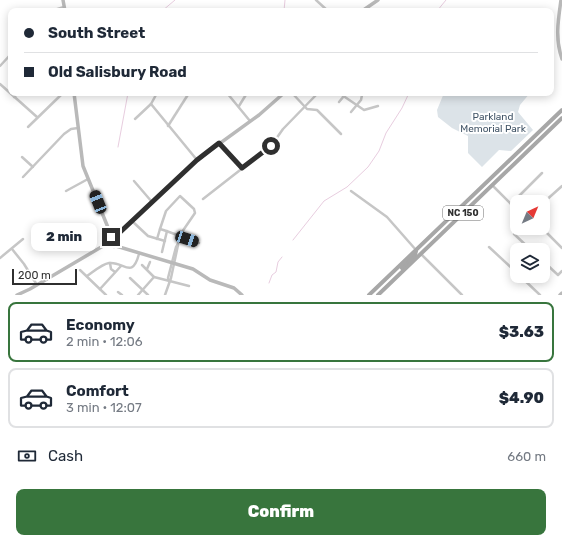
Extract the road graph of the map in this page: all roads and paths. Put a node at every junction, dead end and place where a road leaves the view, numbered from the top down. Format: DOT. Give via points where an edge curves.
graph roads {
  1 [pos="316,0"];
  2 [pos="378,0"];
  3 [pos="561,0"];
  4 [pos="325,8"];
  5 [pos="366,8"];
  6 [pos="562,59"];
  7 [pos="0,84"];
  8 [pos="8,91"];
  9 [pos="60,96"];
  10 [pos="74,96"];
  11 [pos="155,96"];
  12 [pos="187,96"];
  13 [pos="230,96"];
  14 [pos="245,96"];
  15 [pos="280,96"];
  16 [pos="295,96"];
  17 [pos="315,96"];
  18 [pos="344,96"];
  19 [pos="362,96"];
  20 [pos="14,97"];
  21 [pos="339,102"];
  22 [pos="151,104"];
  23 [pos="239,106"];
  24 [pos="357,106"];
  25 [pos="378,106"];
  26 [pos="304,107"];
  27 [pos="562,110"];
  28 [pos="351,112"];
  29 [pos="37,117"];
  30 [pos="562,118"];
  31 [pos="135,119"];
  32 [pos="251,121"];
  33 [pos="549,122"];
  34 [pos="168,126"];
  35 [pos="28,127"];
  36 [pos="78,128"];
  37 [pos="341,134"];
  38 [pos="219,143"];
  39 [pos="527,152"];
  40 [pos="22,157"];
  41 [pos="197,160"];
  42 [pos="33,167"];
  43 [pos="242,168"];
  44 [pos="542,173"];
  45 [pos="23,178"];
  46 [pos="88,178"];
  47 [pos="134,180"];
  48 [pos="492,185"];
  49 [pos="562,186"];
  50 [pos="66,191"];
  51 [pos="351,191"];
  52 [pos="550,197"];
  53 [pos="203,199"];
  54 [pos="152,202"];
  55 [pos="132,221"];
  56 [pos="438,228"];
  57 [pos="160,229"];
  58 [pos="167,231"];
  59 [pos="515,235"];
  60 [pos="549,235"];
  61 [pos="180,237"];
  62 [pos="114,238"];
  63 [pos="23,239"];
  64 [pos="157,239"];
  65 [pos="164,241"];
  66 [pos="120,243"];
  67 [pos="199,243"];
  68 [pos="524,243"];
  69 [pos="110,245"];
  70 [pos="103,246"];
  71 [pos="116,246"];
  72 [pos="489,247"];
  73 [pos="562,248"];
  74 [pos="12,249"];
  75 [pos="124,249"];
  76 [pos="416,250"];
  77 [pos="162,252"];
  78 [pos="139,254"];
  79 [pos="421,254"];
  80 [pos="0,258"];
  81 [pos="150,262"];
  82 [pos="110,263"];
  83 [pos="174,263"];
  84 [pos="142,265"];
  85 [pos="120,266"];
  86 [pos="510,266"];
  87 [pos="550,268"];
  88 [pos="80,270"];
  89 [pos="147,270"];
  90 [pos="562,271"];
  91 [pos="115,272"];
  92 [pos="87,276"];
  93 [pos="154,277"];
  94 [pos="130,278"];
  95 [pos="169,281"];
  96 [pos="391,283"];
  97 [pos="527,283"];
  98 [pos="37,285"];
  99 [pos="189,286"];
  100 [pos="100,289"];
  101 [pos="142,290"];
  102 [pos="118,292"];
  103 [pos="17,295"];
  104 [pos="106,295"];
  105 [pos="122,295"];
  106 [pos="138,295"];
  107 [pos="148,295"];
  108 [pos="165,295"];
  109 [pos="242,295"];
  110 [pos="369,295"];
  111 [pos="378,295"];
  112 [pos="462,295"];
  113 [pos="540,295"];
  1 -- 4 [label="street"];
  2 -- 5 [label="main road"];
  3 -- 6 [label="main road" via="556,29"];
  7 -- 8 [label="street"];
  9 -- 29 [label="street"];
  10 -- 36 [label="main road"];
  11 -- 22 [label="street"];
  12 -- 34 [label="street"];
  13 -- 23 [label="street"];
  14 -- 23 [label="street"];
  15 -- 32 [label="main road"];
  16 -- 26 [label="street"];
  17 -- 26 [label="street"];
  18 -- 21 [label="street"];
  18 -- 24 [label="street"];
  19 -- 24 [label="street"];
  20 -- 29 [label="street"];
  22 -- 31 [label="street"];
  22 -- 34 [label="street"];
  23 -- 32 [label="street"];
  24 -- 25 [label="street" via="367,110"];
  24 -- 28 [label="street"];
  26 -- 37 [label="street" via="316,110"];
  26 -- 43 [label="street" via="271,146"];
  27 -- 33 [label="main road, NC 150"];
  29 -- 35 [label="street"];
  30 -- 39 [label="main road, NC 150"];
  32 -- 38 [label="main road"];
  33 -- 39 [label="main road" via="525,148"];
  33 -- 56 [label="main road, NC 150"];
  34 -- 41 [label="street"];
  36 -- 42 [label="street" via="64,134"];
  36 -- 46 [label="main road" via="81,156"];
  38 -- 41 [label="main road"];
  38 -- 43 [label="street"];
  39 -- 48 [label="main road, NC 150"];
  40 -- 42 [label="street"];
  41 -- 54 [label="main road"];
  42 -- 45 [label="street"];
  43 -- 53 [label="street"];
  44 -- 48 [label="street" via="510,204"];
  46 -- 50 [label="street"];
  46 -- 62 [label="main road"];
  47 -- 54 [label="street"];
  48 -- 79 [label="main road, NC 150"];
  49 -- 52 [label="street"];
  51 -- 76 [label="street" via="387,217"];
  54 -- 55 [label="main road"];
  55 -- 62 [label="main road"];
  55 -- 64 [label="street" via="148,236"];
  56 -- 76 [label="main road, NC 150"];
  56 -- 79 [label="main road" via="419,251"];
  57 -- 58 [label="street"];
  57 -- 61 [label="street" via="166,211 180,196 195,212"];
  57 -- 64 [label="street"];
  58 -- 61 [label="street"];
  58 -- 65 [label="street"];
  59 -- 68 [label="street"];
  60 -- 73 [label="street"];
  61 -- 67 [label="street"];
  61 -- 83 [label="street"];
  62 -- 66 [label="main road"];
  62 -- 69 [label="main road"];
  62 -- 70 [label="main road"];
  63 -- 74 [label="street"];
  64 -- 65 [label="street"];
  65 -- 77 [label="street"];
  66 -- 71 [label="main road"];
  66 -- 75 [label="main road"];
  69 -- 70 [label="main road"];
  69 -- 71 [label="main road"];
  70 -- 98 [label="main road"];
  71 -- 75 [label="main road"];
  72 -- 86 [label="street"];
  74 -- 80 [label="street"];
  74 -- 98 [label="street"];
  75 -- 78 [label="main road"];
  76 -- 96 [label="main road" via="415,255"];
  76 -- 110 [label="main road, NC 150"];
  78 -- 83 [label="main road"];
  78 -- 85 [label="street" via="134,266"];
  79 -- 96 [label="main road, NC 150"];
  79 -- 112 [label="street"];
  81 -- 89 [label="street"];
  82 -- 85 [label="street"];
  82 -- 91 [label="street"];
  82 -- 92 [label="street"];
  83 -- 95 [label="street"];
  83 -- 109 [label="main road" via="230,286"];
  84 -- 89 [label="street"];
  85 -- 91 [label="street"];
  87 -- 90 [label="street" via="558,275"];
  88 -- 92 [label="street"];
  89 -- 93 [label="street"];
  91 -- 100 [label="street"];
  92 -- 100 [label="street"];
  93 -- 95 [label="street"];
  93 -- 101 [label="street"];
  94 -- 101 [label="street"];
  95 -- 99 [label="street"];
  95 -- 108 [label="street"];
  96 -- 111 [label="main road, NC 150"];
  97 -- 113 [label="street"];
  98 -- 103 [label="main road"];
  100 -- 104 [label="street"];
  101 -- 106 [label="street"];
  101 -- 107 [label="street"];
  102 -- 105 [label="street"];
}
